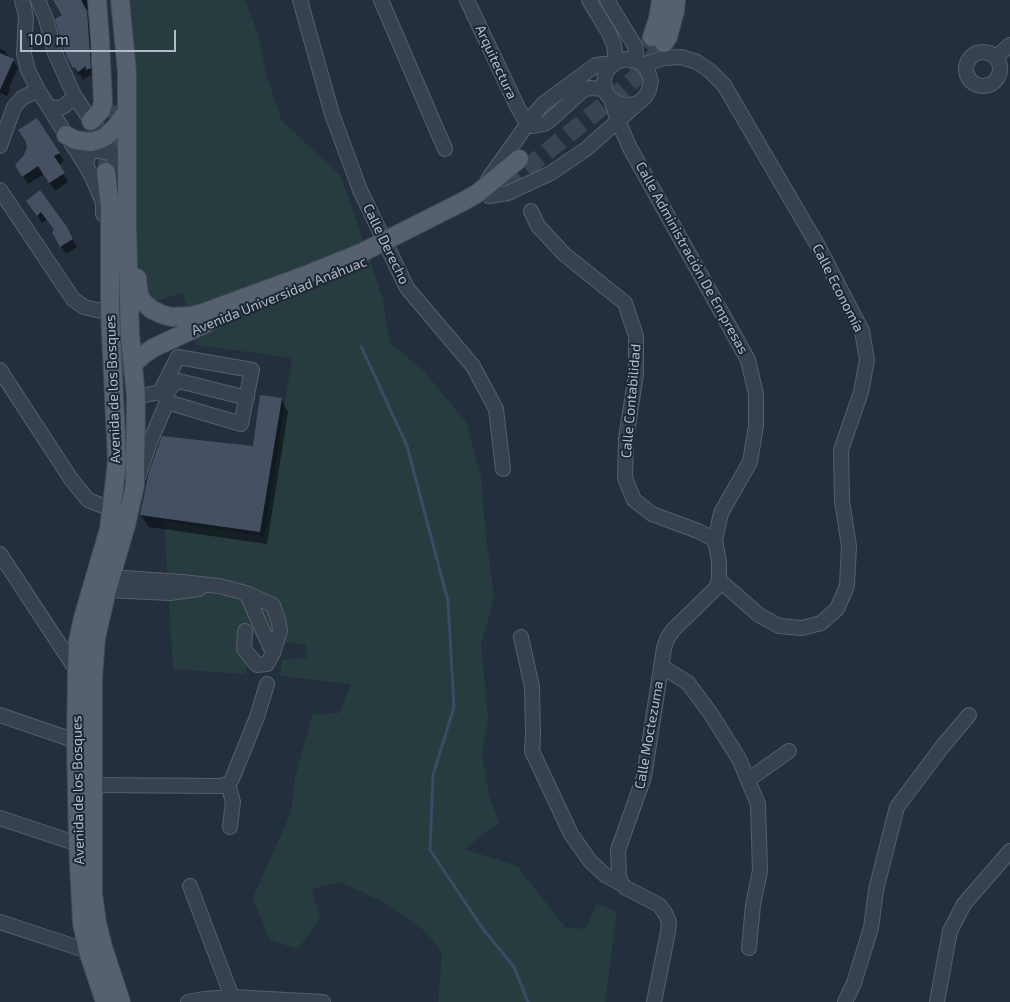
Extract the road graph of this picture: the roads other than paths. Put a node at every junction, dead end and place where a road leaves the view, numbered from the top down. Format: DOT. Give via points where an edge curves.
graph roads {
  1 [pos="22,0"];
  2 [pos="38,0"];
  3 [pos="97,0"];
  4 [pos="106,0"];
  5 [pos="120,0"];
  6 [pos="300,0"];
  7 [pos="380,0"];
  8 [pos="467,0"];
  9 [pos="589,0"];
  10 [pos="607,0"];
  11 [pos="661,0"];
  12 [pos="676,0"];
  13 [pos="1010,45"];
  14 [pos="996,57"];
  15 [pos="614,63"];
  16 [pos="640,63"];
  17 [pos="38,90"];
  18 [pos="608,94"];
  19 [pos="74,95"];
  20 [pos="638,103"];
  21 [pos="48,106"];
  22 [pos="120,108"];
  23 [pos="91,121"];
  24 [pos="618,121"];
  25 [pos="527,123"];
  26 [pos="66,135"];
  27 [pos="104,137"];
  28 [pos="0,146"];
  29 [pos="445,149"];
  30 [pos="113,154"];
  31 [pos="519,159"];
  32 [pos="97,171"];
  33 [pos="505,186"];
  34 [pos="0,190"];
  35 [pos="475,200"];
  36 [pos="530,211"];
  37 [pos="128,228"];
  38 [pos="128,259"];
  39 [pos="110,313"];
  40 [pos="201,317"];
  41 [pos="140,342"];
  42 [pos="0,370"];
  43 [pos="127,370"];
  44 [pos="136,397"];
  45 [pos="164,397"];
  46 [pos="246,398"];
  47 [pos="503,469"];
  48 [pos="135,485"];
  49 [pos="111,509"];
  50 [pos="109,529"];
  51 [pos="715,540"];
  52 [pos="0,554"];
  53 [pos="719,580"];
  54 [pos="108,584"];
  55 [pos="245,631"];
  56 [pos="521,636"];
  57 [pos="661,666"];
  58 [pos="77,671"];
  59 [pos="267,684"];
  60 [pos="0,715"];
  61 [pos="969,715"];
  62 [pos="76,741"];
  63 [pos="789,751"];
  64 [pos="748,780"];
  65 [pos="93,784"];
  66 [pos="228,784"];
  67 [pos="0,818"];
  68 [pos="230,827"];
  69 [pos="78,844"];
  70 [pos="1010,850"];
  71 [pos="622,884"];
  72 [pos="190,886"];
  73 [pos="0,922"];
  74 [pos="749,948"];
  75 [pos="95,949"];
  76 [pos="232,997"];
  77 [pos="105,1002"];
  78 [pos="121,1002"];
  79 [pos="188,1002"];
  80 [pos="323,1002"];
  81 [pos="654,1002"];
  82 [pos="845,1002"];
  83 [pos="937,1002"];
  1 -- 17 [label="street" via="26,16 24,54"];
  2 -- 19 [label="street, Avenida de los Bosques"];
  3 -- 23 [label="main road" via="103,103"];
  4 -- 22 [label="main road" via="112,72"];
  5 -- 22 [label="main road" via="127,72"];
  6 -- 47 [label="street, Calle Derecho" via="332,114 360,190 407,288 473,366 496,409"];
  7 -- 29 [label="street"];
  8 -- 25 [label="street, Arquitectura"];
  9 -- 15 [label="street" via="614,45"];
  10 -- 16 [label="street" via="635,46"];
  11 -- 12 [label="main road" via="658,40 668,37"];
  13 -- 14 [label="street"];
  15 -- 16 [label="street" via="626,59"];
  15 -- 18 [label="street" via="605,75"];
  15 -- 25 [label="street" via="596,65 543,104"];
  16 -- 20 [label="street" via="651,81 645,97"];
  16 -- 53 [label="street, Calle Economía" via="681,57 697,62 724,85 818,246 862,331 867,360 861,392 841,450 842,501 849,546 846,586 837,609 820,623 802,628 780,626 759,615"];
  17 -- 21 [label="street"];
  17 -- 28 [label="street" via="22,98 14,107"];
  18 -- 20 [label="street" via="619,104"];
  18 -- 24 [label="street, Calle Administración De Empresas"];
  18 -- 25 [label="street" via="590,88 583,90 544,124 533,126"];
  19 -- 21 [label="street" via="63,107"];
  19 -- 23 [label="street, Avenida de los Bosques"];
  20 -- 24 [label="street"];
  21 -- 26 [label="street"];
  22 -- 27 [label="main road" via="115,128"];
  22 -- 37 [label="main road"];
  23 -- 27 [label="street, Avenida de los Bosques"];
  24 -- 35 [label="street" via="551,174 508,192"];
  24 -- 51 [label="street, Calle Administración De Empresas" via="748,360 756,394 756,426 750,462 721,513"];
  25 -- 35 [label="street"];
  26 -- 27 [label="main road" via="91,142"];
  26 -- 32 [label="street"];
  27 -- 30 [label="street, Avenida de los Bosques"];
  30 -- 32 [label="street" via="100,151 90,154 86,161"];
  30 -- 37 [label="street, Avenida de los Bosques"];
  31 -- 35 [label="main road, Avenida Universidad Anáhuac"];
  32 -- 39 [label="main road, Avenida de los Bosques" via="110,207"];
  33 -- 35 [label="main road, Avenida Universidad Anáhuac"];
  34 -- 39 [label="street" via="73,299 84,307"];
  35 -- 40 [label="main road, Avenida Universidad Anáhuac" via="423,234 325,280"];
  36 -- 51 [label="street, Calle Contabilidad" via="538,226 564,254 625,303 636,336 636,374 626,439 625,478 634,500 652,514"];
  37 -- 38 [label="main road, Avenida de los Bosques"];
  38 -- 40 [label="main road, Avenida Universidad Anáhuac" via="137,277 139,295 151,309 171,317"];
  38 -- 43 [label="main road, Avenida de los Bosques" via="130,335"];
  39 -- 49 [label="main road, Avenida de los Bosques" via="117,459"];
  40 -- 41 [label="main road"];
  40 -- 43 [label="main road, Avenida Universidad Anáhuac" via="153,348"];
  42 -- 49 [label="street" via="71,480 88,500"];
  43 -- 44 [label="main road, Avenida de los Bosques"];
  43 -- 50 [label="main road" via="126,476 122,505"];
  44 -- 45 [label="street"];
  44 -- 48 [label="main road, Avenida de los Bosques"];
  45 -- 46 [label="street" via="179,381"];
  45 -- 46 [label="street" via="241,424"];
  45 -- 46 [label="street" via="178,357 252,370"];
  45 -- 48 [label="street"];
  48 -- 54 [label="main road, Avenida de los Bosques"];
  49 -- 50 [label="main road, Avenida de los Bosques"];
  50 -- 58 [label="main road, Avenida de los Bosques" via="83,618"];
  51 -- 53 [label="street"];
  52 -- 58 [label="street"];
  53 -- 57 [label="street, Calle Moctezuma" via="716,588 673,630 667,639"];
  54 -- 55 [label="street" via="170,592 219,586 246,593 272,605 280,631 267,664 257,665 244,649"];
  54 -- 65 [label="main road, Avenida de los Bosques" via="95,648"];
  56 -- 71 [label="street" via="532,688 532,751 571,834 605,876"];
  57 -- 64 [label="street" via="688,683 739,759"];
  57 -- 71 [label="street, Calle Moctezuma" via="644,777 618,850 618,877"];
  58 -- 62 [label="main road, Avenida de los Bosques"];
  59 -- 66 [label="street" via="257,717"];
  60 -- 62 [label="street"];
  61 -- 82 [label="street" via="897,807 876,890 871,928"];
  62 -- 69 [label="main road, Avenida de los Bosques"];
  63 -- 64 [label="street"];
  64 -- 74 [label="street" via="758,804 760,838 760,871"];
  65 -- 66 [label="street"];
  65 -- 75 [label="main road, Avenida de los Bosques"];
  66 -- 68 [label="street" via="233,802"];
  67 -- 69 [label="street"];
  69 -- 75 [label="main road, Avenida de los Bosques" via="82,923"];
  70 -- 83 [label="street" via="964,904 950,931"];
  71 -- 81 [label="street" via="659,905 669,922"];
  72 -- 76 [label="street"];
  73 -- 75 [label="street"];
  75 -- 77 [label="main road, Avenida de los Bosques"];
  75 -- 78 [label="main road, Avenida de los Bosques"];
  76 -- 79 [label="street"];
  76 -- 80 [label="street"];
}
